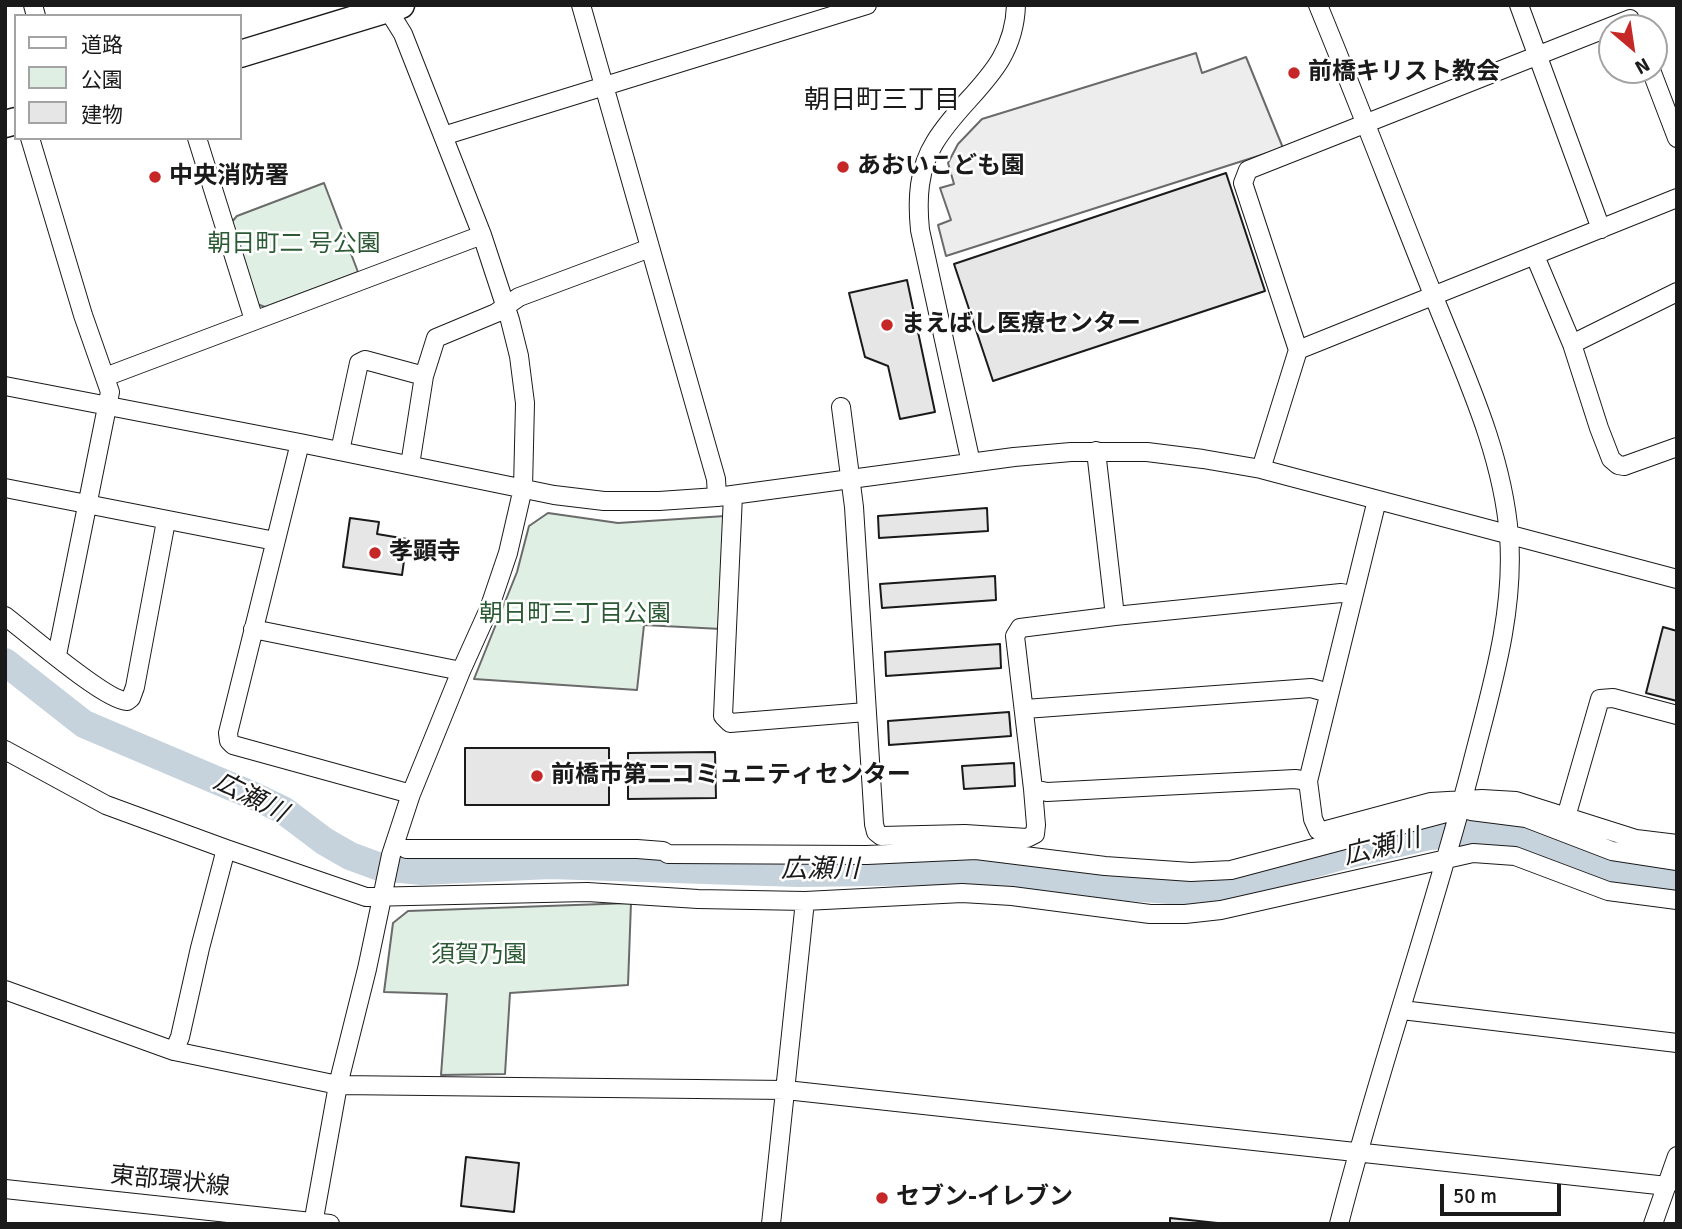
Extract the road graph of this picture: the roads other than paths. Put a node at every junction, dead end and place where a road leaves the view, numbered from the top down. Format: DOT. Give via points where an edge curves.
graph roads {
  1 [pos="581,5"];
  2 [pos="867,5"];
  3 [pos="1016,5"];
  4 [pos="1318,5"];
  5 [pos="1519,5"];
  6 [pos="391,7"];
  7 [pos="1598,30"];
  8 [pos="242,53"];
  9 [pos="1537,55"];
  10 [pos="1658,84"];
  11 [pos="604,87"];
  12 [pos="1673,116"];
  13 [pos="1366,124"];
  14 [pos="443,136"];
  15 [pos="1677,138"];
  16 [pos="31,140"];
  17 [pos="198,140"];
  18 [pos="1677,198"];
  19 [pos="1601,229"];
  20 [pos="482,235"];
  21 [pos="650,248"];
  22 [pos="1535,256"];
  23 [pos="1677,292"];
  24 [pos="1434,297"];
  25 [pos="506,307"];
  26 [pos="254,320"];
  27 [pos="1572,344"];
  28 [pos="1298,350"];
  29 [pos="424,376"];
  30 [pos="105,377"];
  31 [pos="5,386"];
  32 [pos="107,405"];
  33 [pos="841,407"];
  34 [pos="300,443"];
  35 [pos="1677,447"];
  36 [pos="340,451"];
  37 [pos="1097,451"];
  38 [pos="971,463"];
  39 [pos="410,465"];
  40 [pos="1261,469"];
  41 [pos="850,479"];
  42 [pos="5,488"];
  43 [pos="523,488"];
  44 [pos="725,496"];
  45 [pos="1377,500"];
  46 [pos="87,504"];
  47 [pos="166,521"];
  48 [pos="1508,534"];
  49 [pos="275,541"];
  50 [pos="1677,579"];
  51 [pos="1353,595"];
  52 [pos="1115,615"];
  53 [pos="5,616"];
  54 [pos="253,629"];
  55 [pos="57,655"];
  56 [pos="461,671"];
  57 [pos="1329,692"];
  58 [pos="1025,709"];
  59 [pos="866,712"];
  60 [pos="1677,715"];
  61 [pos="5,750"];
  62 [pos="1308,781"];
  63 [pos="1033,789"];
  64 [pos="411,794"];
  65 [pos="1459,811"];
  66 [pos="1566,817"];
  67 [pos="1677,844"];
  68 [pos="226,849"];
  69 [pos="399,852"];
  70 [pos="1449,852"];
  71 [pos="1677,861"];
  72 [pos="383,889"];
  73 [pos="1677,900"];
  74 [pos="805,901"];
  75 [pos="5,990"];
  76 [pos="1402,1010"];
  77 [pos="1677,1043"];
  78 [pos="174,1051"];
  79 [pos="338,1085"];
  80 [pos="786,1090"];
  81 [pos="1357,1152"];
  82 [pos="1677,1156"];
  83 [pos="1667,1186"];
  84 [pos="5,1189"];
  85 [pos="319,1223"];
  86 [pos="771,1224"];
  87 [pos="1339,1224"];
  88 [pos="1653,1224"];
  1 -- 11 [label="street"];
  2 -- 11 [label="street"];
  3 -- 38 [label="street" via="1016,21 1002,60 935,142 917,200"];
  4 -- 13 [label="street"];
  5 -- 9 [label="street"];
  6 -- 8 [label="highway"];
  6 -- 14 [label="street"];
  7 -- 9 [label="street"];
  9 -- 13 [label="street"];
  9 -- 19 [label="street"];
  10 -- 12 [label="street"];
  11 -- 14 [label="street"];
  11 -- 21 [label="street"];
  12 -- 15 [label="street"];
  13 -- 24 [label="street"];
  13 -- 28 [label="street" via="1248,170 1242,183"];
  14 -- 20 [label="street"];
  16 -- 30 [label="street"];
  17 -- 26 [label="street"];
  18 -- 19 [label="street"];
  19 -- 22 [label="street"];
  20 -- 25 [label="street"];
  20 -- 26 [label="street"];
  21 -- 25 [label="street" via="519,297"];
  21 -- 44 [label="street" via="716,479"];
  22 -- 24 [label="street"];
  22 -- 27 [label="street"];
  23 -- 27 [label="street"];
  24 -- 28 [label="street"];
  24 -- 48 [label="street" via="1490,439"];
  25 -- 29 [label="street" via="436,338"];
  25 -- 43 [label="street" via="525,403"];
  26 -- 30 [label="street"];
  27 -- 35 [label="street" via="1611,459 1624,466"];
  28 -- 40 [label="street"];
  29 -- 36 [label="street" via="365,360 359,363"];
  29 -- 39 [label="street"];
  30 -- 32 [label="street" via="110,392"];
  31 -- 32 [label="street"];
  32 -- 34 [label="street"];
  32 -- 46 [label="street"];
  33 -- 41 [label="street"];
  34 -- 36 [label="street"];
  34 -- 49 [label="street"];
  36 -- 39 [label="street"];
  37 -- 38 [label="street"];
  37 -- 40 [label="street" via="1147,452"];
  37 -- 52 [label="street"];
  38 -- 41 [label="street"];
  39 -- 43 [label="street"];
  40 -- 45 [label="street"];
  41 -- 44 [label="street"];
  41 -- 59 [label="street"];
  42 -- 46 [label="street"];
  43 -- 44 [label="street" via="604,501"];
  43 -- 56 [label="street" via="508,553"];
  44 -- 59 [label="street" via="723,716 730,723"];
  45 -- 48 [label="street"];
  45 -- 51 [label="street"];
  46 -- 47 [label="street"];
  46 -- 55 [label="street"];
  47 -- 49 [label="street"];
  47 -- 55 [label="street" via="131,698 114,698"];
  48 -- 50 [label="street"];
  48 -- 65 [label="street" via="1507,611"];
  49 -- 54 [label="street"];
  51 -- 52 [label="street"];
  51 -- 57 [label="street"];
  52 -- 58 [label="street" via="1017,630"];
  53 -- 55 [label="street"];
  54 -- 56 [label="street"];
  54 -- 64 [label="street" via="228,733 233,745"];
  56 -- 64 [label="street"];
  57 -- 58 [label="street" via="1311,688"];
  57 -- 62 [label="street"];
  58 -- 63 [label="street"];
  59 -- 63 [label="street" via="874,824 881,836 1032,837 1036,825"];
  60 -- 66 [label="street" via="1613,698 1600,699"];
  61 -- 68 [label="street" via="92,799"];
  62 -- 63 [label="street"];
  62 -- 65 [label="street" via="1315,826 1323,831 1431,802"];
  64 -- 69 [label="street"];
  65 -- 66 [label="street" via="1516,802"];
  65 -- 69 [label="street" via="1231,870 1191,872 1117,868 976,850 885,855 668,854 636,849"];
  65 -- 70 [label="street"];
  65 -- 71 [label="street" via="1526,818 1612,851"];
  66 -- 67 [label="street" via="1636,839"];
  68 -- 72 [label="street" via="366,897"];
  68 -- 78 [label="street"];
  69 -- 72 [label="street"];
  70 -- 73 [label="street" via="1507,854 1596,888"];
  70 -- 74 [label="street" via="1221,910 1185,914 980,894"];
  70 -- 76 [label="street"];
  72 -- 74 [label="street"];
  72 -- 79 [label="street"];
  74 -- 80 [label="street"];
  75 -- 78 [label="street"];
  76 -- 77 [label="street"];
  76 -- 81 [label="street"];
  78 -- 79 [label="street"];
  79 -- 80 [label="street"];
  79 -- 85 [label="street"];
  80 -- 81 [label="street"];
  80 -- 86 [label="street"];
  81 -- 83 [label="street"];
  81 -- 87 [label="street"];
  82 -- 83 [label="street"];
  83 -- 88 [label="street"];
  84 -- 85 [label="street, 東部環状線"];
}
